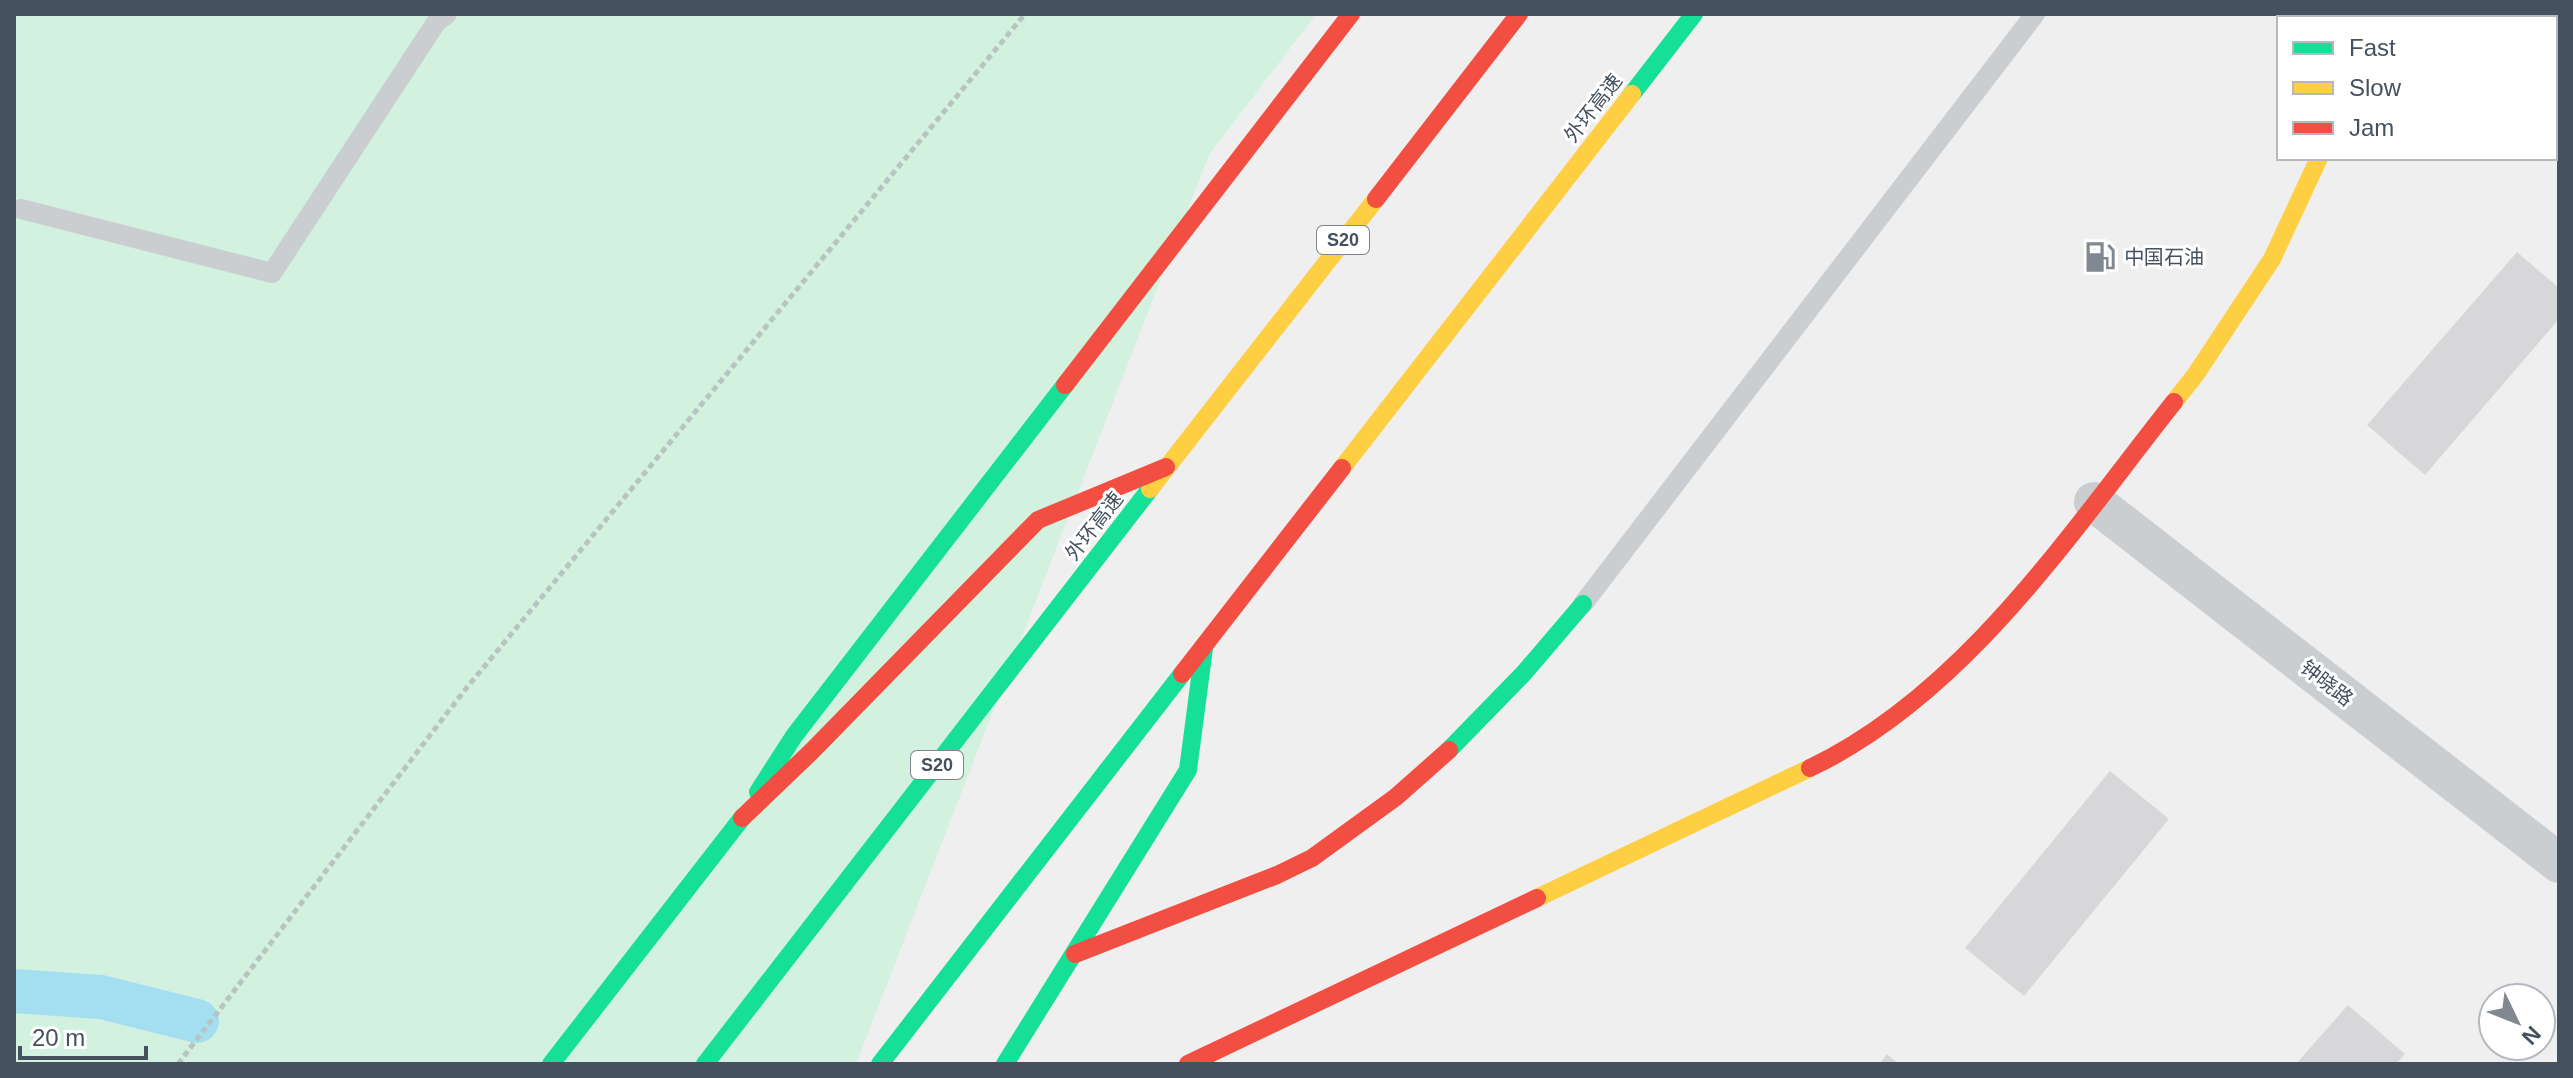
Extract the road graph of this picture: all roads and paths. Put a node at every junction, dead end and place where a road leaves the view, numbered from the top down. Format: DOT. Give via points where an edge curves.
graph roads {
  1 [pos="447,14"];
  2 [pos="1025,14"];
  3 [pos="1351,14"];
  4 [pos="1519,14"];
  5 [pos="1694,14"];
  6 [pos="2035,14"];
  7 [pos="2318,160"];
  8 [pos="21,209"];
  9 [pos="1168,466"];
  10 [pos="2094,502"];
  11 [pos="1583,604"];
  12 [pos="1205,645"];
  13 [pos="742,818"];
  14 [pos="2559,863"];
  15 [pos="1075,954"];
  16 [pos="178,1064"];
  17 [pos="551,1064"];
  18 [pos="705,1064"];
  19 [pos="880,1064"];
  20 [pos="1005,1064"];
  21 [pos="1188,1064"];
  1 -- 8 [label="lane" via="437,21 272,273"];
  2 -- 16 [label="path" via="464,691"];
  3 -- 13 [label="main road" via="794,736"];
  4 -- 9 [label="main road, 外环高速 / S20"];
  5 -- 12 [label="main road, 外环高速"];
  6 -- 11 [label="lane"];
  7 -- 10 [label="main road" via="2272,259 2196,374"];
  9 -- 13 [label="main road" via="1038,520"];
  9 -- 18 [label="main road, 外环高速 / S20"];
  10 -- 14 [label="street, 钟晓路"];
  10 -- 21 [label="main road" via="2025,590 1896,716 1818,764"];
  11 -- 15 [label="main road" via="1465,737 1420,779 1321,853"];
  12 -- 15 [label="main road" via="1188,770"];
  12 -- 19 [label="main road, 外环高速"];
  13 -- 17 [label="main road"];
  15 -- 20 [label="main road"];
}
